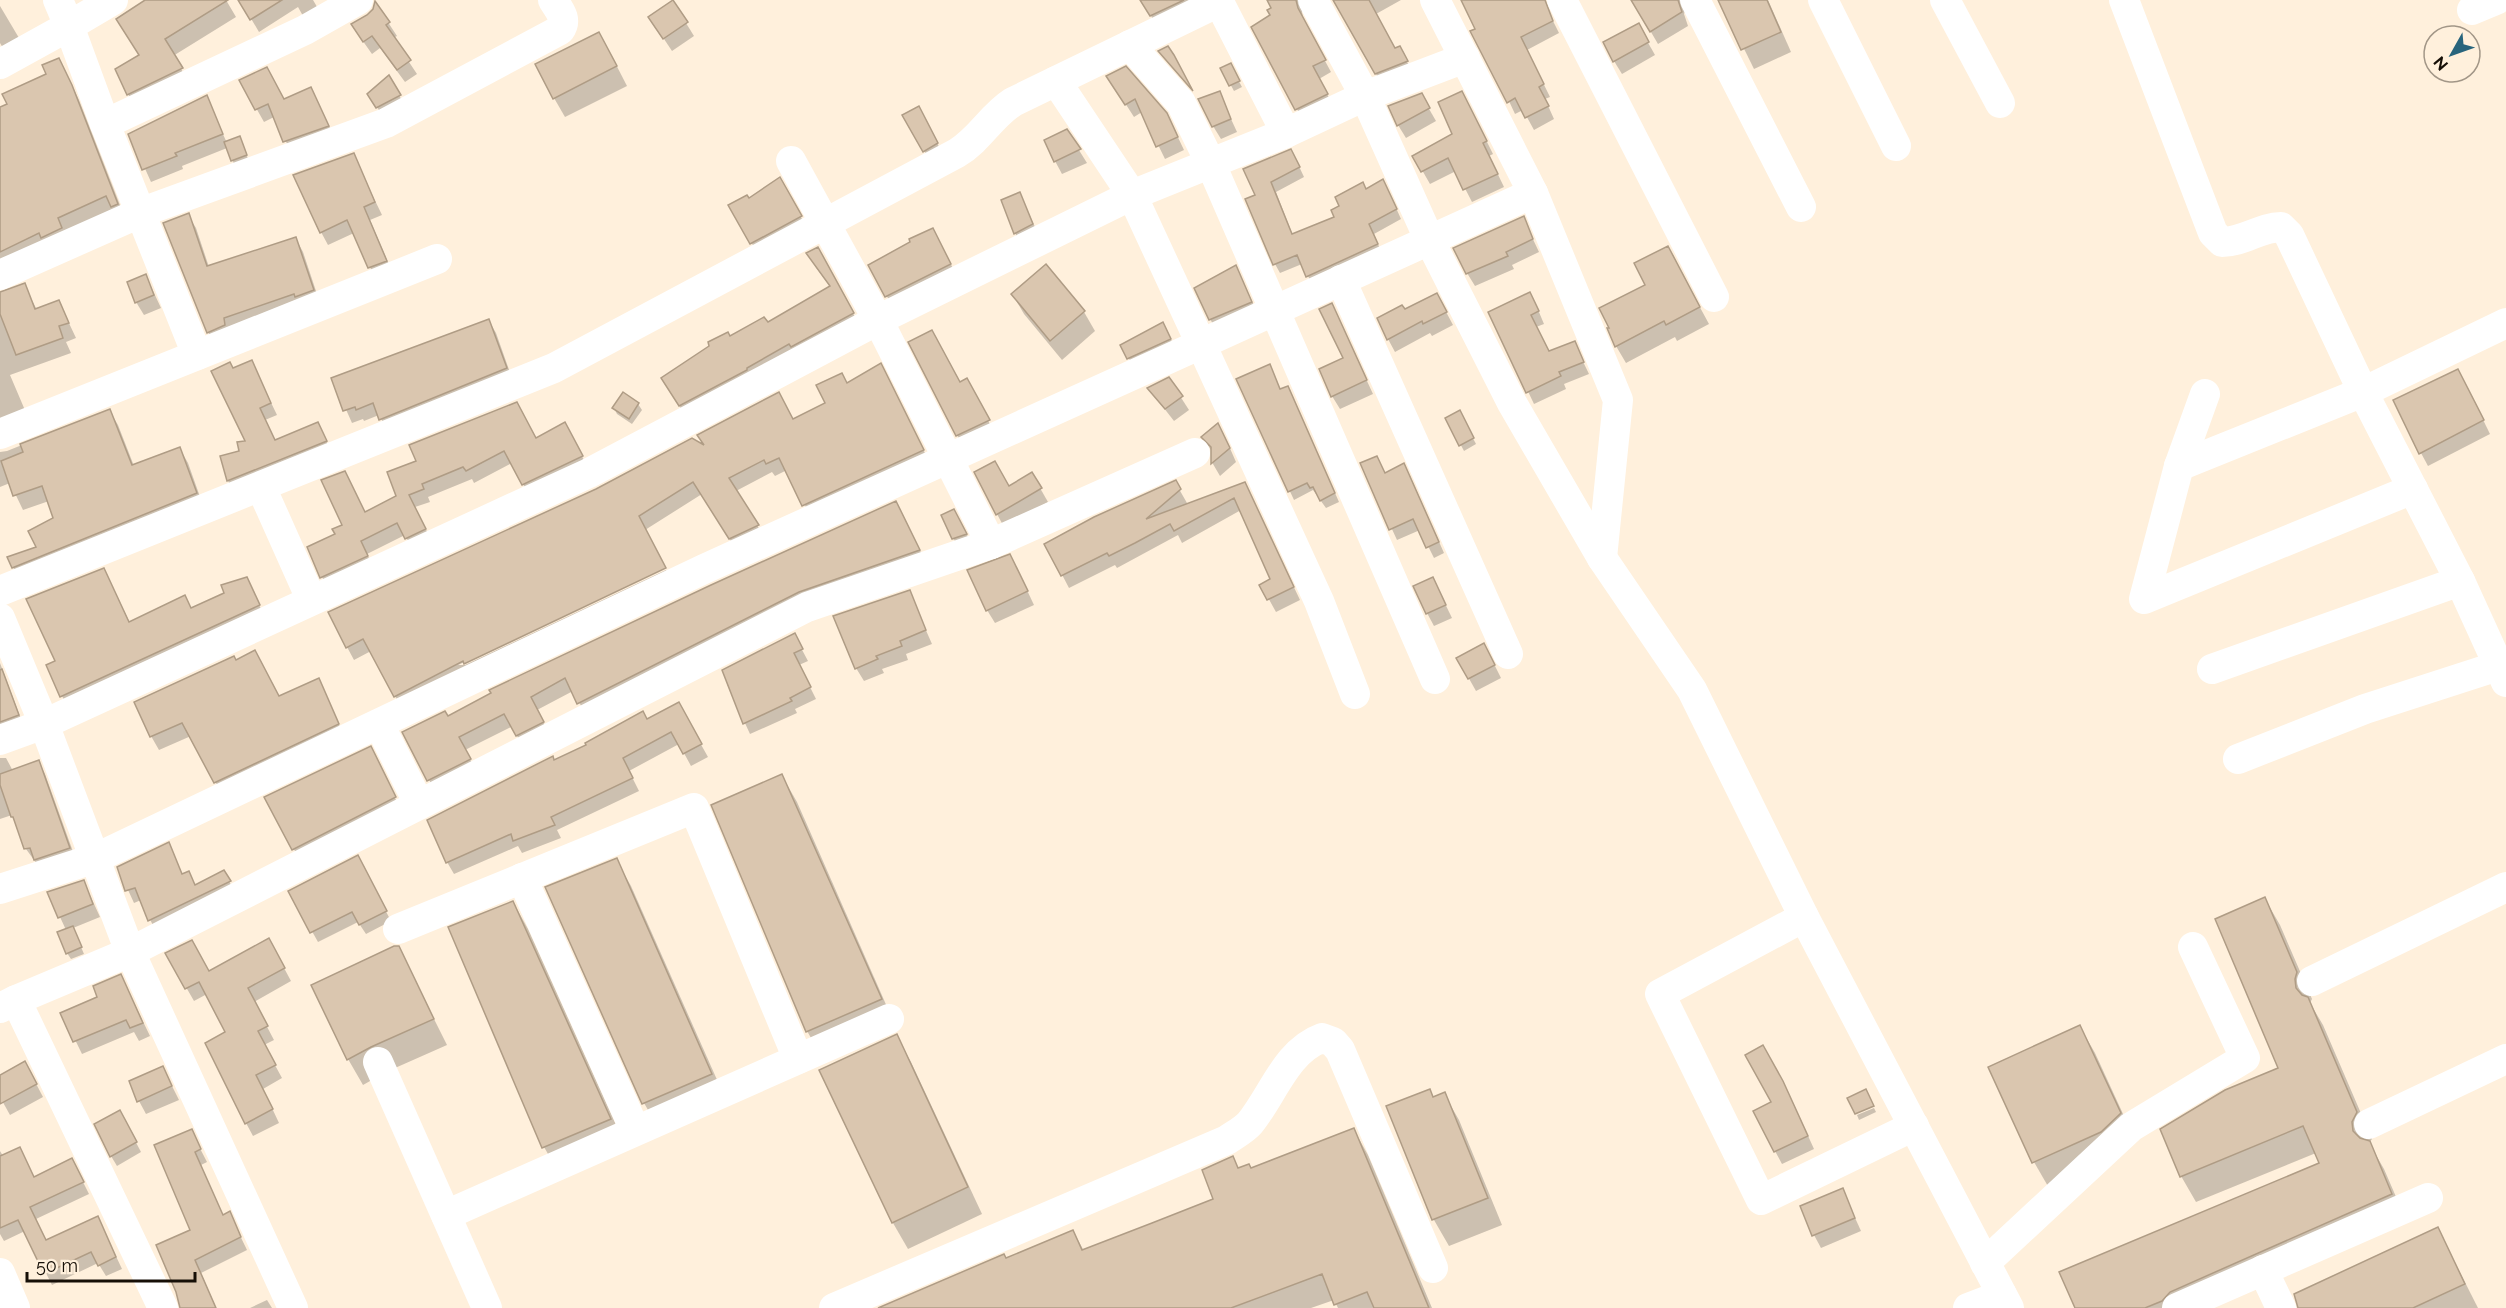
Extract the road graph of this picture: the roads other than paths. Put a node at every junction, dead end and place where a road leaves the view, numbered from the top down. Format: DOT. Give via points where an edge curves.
graph roads {
  1 [pos="114,0"];
  2 [pos="553,0"];
  3 [pos="1313,0"];
  4 [pos="1435,0"];
  5 [pos="1562,0"];
  6 [pos="1695,0"];
  7 [pos="1823,0"];
  8 [pos="1945,0"];
  9 [pos="2124,0"];
  10 [pos="1219,1"];
  11 [pos="340,10"];
  12 [pos="63,13"];
  13 [pos="1130,45"];
  14 [pos="1465,58"];
  15 [pos="0,64"];
  16 [pos="1056,81"];
  17 [pos="1365,96"];
  18 [pos="2000,103"];
  19 [pos="105,124"];
  20 [pos="1286,133"];
  21 [pos="1896,146"];
  22 [pos="791,161"];
  23 [pos="1210,162"];
  24 [pos="1533,193"];
  25 [pos="1132,195"];
  26 [pos="1802,207"];
  27 [pos="142,212"];
  28 [pos="825,224"];
  29 [pos="1429,239"];
  30 [pos="436,259"];
  31 [pos="0,274"];
  32 [pos="1341,280"];
  33 [pos="1714,297"];
  34 [pos="1274,309"];
  35 [pos="878,320"];
  36 [pos="2506,323"];
  37 [pos="1201,344"];
  38 [pos="197,355"];
  39 [pos="2363,392"];
  40 [pos="2205,394"];
  41 [pos="0,434"];
  42 [pos="1194,453"];
  43 [pos="949,458"];
  44 [pos="2179,466"];
  45 [pos="261,487"];
  46 [pos="2413,489"];
  47 [pos="991,544"];
  48 [pos="1602,558"];
  49 [pos="2460,581"];
  50 [pos="0,591"];
  51 [pos="311,599"];
  52 [pos="0,618"];
  53 [pos="1508,654"];
  54 [pos="2212,669"];
  55 [pos="2502,674"];
  56 [pos="1435,679"];
  57 [pos="1355,694"];
  58 [pos="44,724"];
  59 [pos="379,724"];
  60 [pos="0,740"];
  61 [pos="2238,759"];
  62 [pos="419,804"];
  63 [pos="96,858"];
  64 [pos="522,878"];
  65 [pos="2506,887"];
  66 [pos="0,889"];
  67 [pos="1804,917"];
  68 [pos="398,929"];
  69 [pos="2193,946"];
  70 [pos="130,952"];
  71 [pos="2312,981"];
  72 [pos="8,1004"];
  73 [pos="889,1019"];
  74 [pos="798,1059"];
  75 [pos="2506,1059"];
  76 [pos="378,1062"];
  77 [pos="2369,1124"];
  78 [pos="1914,1126"];
  79 [pos="635,1130"];
  80 [pos="2428,1198"];
  81 [pos="446,1215"];
  82 [pos="1985,1263"];
  83 [pos="1433,1268"];
  84 [pos="2263,1270"];
  85 [pos="0,1273"];
  86 [pos="2005,1301"];
  87 [pos="15,1308"];
  88 [pos="163,1308"];
  89 [pos="293,1308"];
  90 [pos="488,1308"];
  91 [pos="834,1308"];
  92 [pos="1968,1308"];
  93 [pos="2177,1308"];
  94 [pos="2281,1308"];
  1 -- 12 [label="street"];
  2 -- 27 [label="street" via="564,18 560,30 379,126"];
  3 -- 17 [label="street"];
  4 -- 14 [label="street"];
  5 -- 33 [label="street"];
  6 -- 26 [label="street"];
  7 -- 21 [label="street"];
  8 -- 18 [label="street"];
  9 -- 39 [label="street" via="2213,233 2222,242 2273,227 2281,227 2289,235"];
  10 -- 13 [label="street"];
  10 -- 20 [label="street"];
  11 -- 19 [label="street"];
  12 -- 15 [label="street"];
  12 -- 19 [label="street"];
  13 -- 16 [label="street"];
  13 -- 23 [label="street" via="1181,103"];
  14 -- 17 [label="street"];
  14 -- 24 [label="street"];
  16 -- 25 [label="street"];
  16 -- 28 [label="street" via="1003,108 967,147"];
  17 -- 20 [label="street"];
  17 -- 29 [label="street"];
  19 -- 27 [label="street"];
  20 -- 23 [label="street"];
  22 -- 28 [label="street"];
  23 -- 25 [label="street"];
  23 -- 34 [label="street"];
  24 -- 29 [label="street"];
  24 -- 48 [label="street" via="1618,400"];
  25 -- 35 [label="street"];
  25 -- 37 [label="street"];
  27 -- 31 [label="street"];
  27 -- 38 [label="street"];
  28 -- 35 [label="street"];
  28 -- 45 [label="street" via="554,368"];
  29 -- 32 [label="street"];
  29 -- 48 [label="street" via="1512,404"];
  30 -- 38 [label="street"];
  32 -- 34 [label="street"];
  32 -- 53 [label="street"];
  34 -- 37 [label="street"];
  34 -- 56 [label="street"];
  35 -- 43 [label="street"];
  35 -- 51 [label="street" via="589,473"];
  36 -- 39 [label="street"];
  37 -- 43 [label="street"];
  37 -- 57 [label="street" via="1318,601"];
  38 -- 41 [label="street"];
  39 -- 44 [label="street"];
  39 -- 46 [label="street"];
  40 -- 44 [label="street"];
  42 -- 47 [label="street"];
  43 -- 47 [label="street"];
  43 -- 59 [label="street" via="704,569"];
  44 -- 46 [label="street" via="2144,599"];
  45 -- 50 [label="street"];
  45 -- 51 [label="street"];
  46 -- 49 [label="street"];
  47 -- 62 [label="street" via="807,607"];
  48 -- 67 [label="street" via="1692,690"];
  49 -- 54 [label="street"];
  49 -- 55 [label="street"];
  51 -- 58 [label="street"];
  52 -- 58 [label="street"];
  55 -- 61 [label="street" via="2365,709"];
  58 -- 60 [label="street"];
  58 -- 63 [label="street"];
  59 -- 62 [label="street"];
  59 -- 63 [label="street"];
  62 -- 70 [label="street"];
  63 -- 66 [label="street"];
  63 -- 70 [label="street"];
  64 -- 68 [label="street"];
  64 -- 74 [label="street" via="694,808"];
  64 -- 79 [label="street"];
  65 -- 71 [label="street"];
  67 -- 78 [label="street"];
  67 -- 78 [label="street" via="1660,994 1761,1200"];
  69 -- 82 [label="street" via="2246,1058 2131,1126"];
  70 -- 72 [label="street"];
  70 -- 89 [label="street"];
  72 -- 88 [label="street"];
  73 -- 74 [label="street"];
  74 -- 79 [label="street"];
  75 -- 77 [label="street"];
  76 -- 81 [label="street"];
  78 -- 82 [label="street"];
  79 -- 81 [label="street"];
  80 -- 84 [label="street"];
  81 -- 90 [label="street"];
  82 -- 86 [label="street"];
  83 -- 91 [label="street" via="1340,1050 1322,1038 1298,1052 1248,1125 1227,1140"];
  84 -- 93 [label="street"];
  84 -- 94 [label="street"];
  85 -- 87 [label="street"];
  86 -- 92 [label="street"];
}
